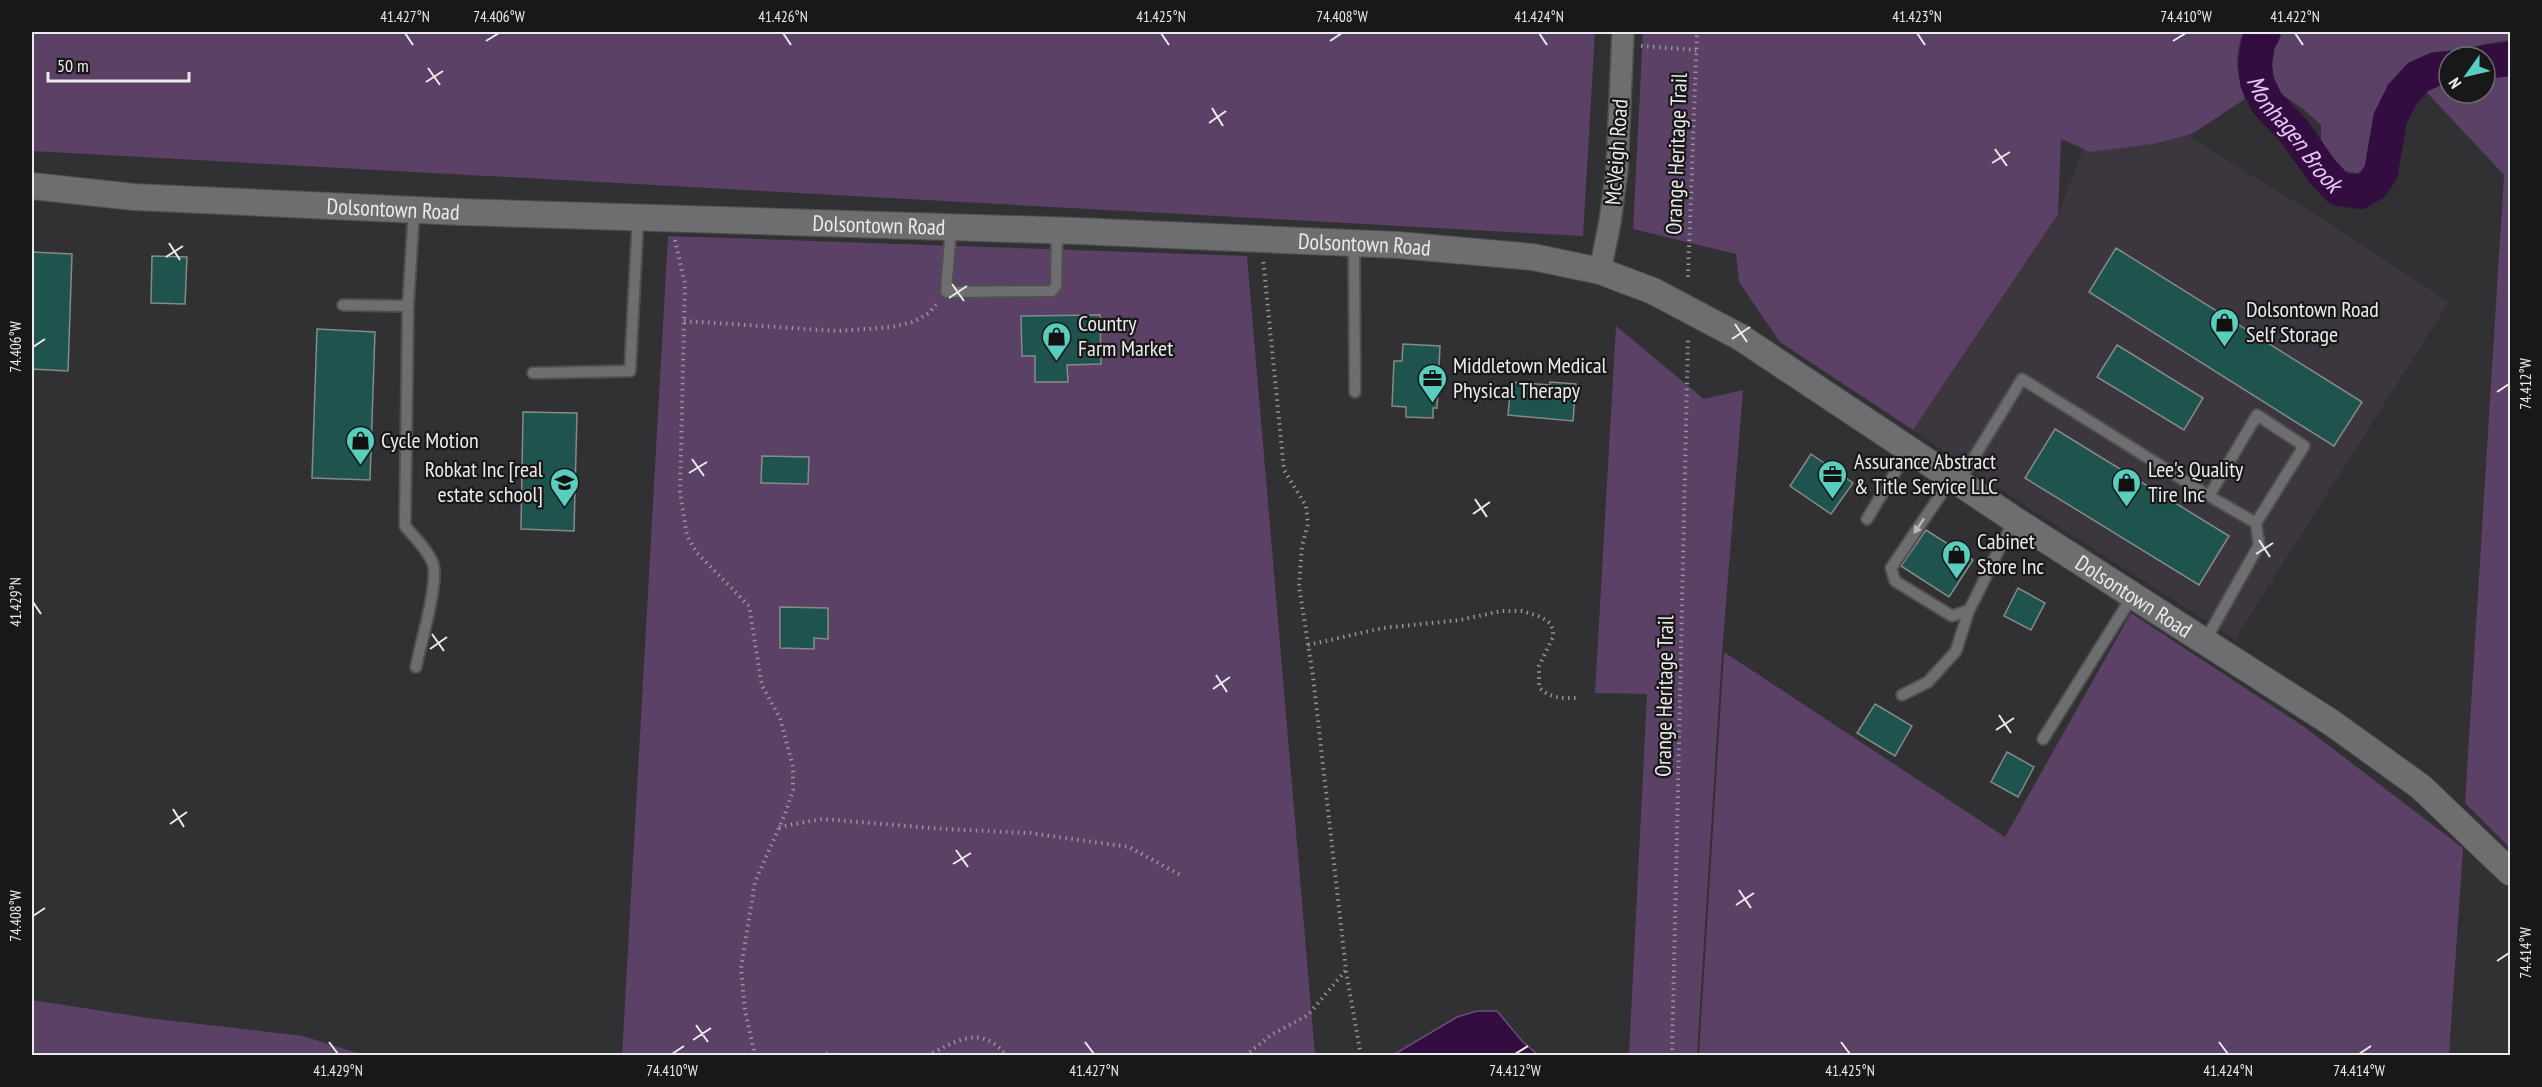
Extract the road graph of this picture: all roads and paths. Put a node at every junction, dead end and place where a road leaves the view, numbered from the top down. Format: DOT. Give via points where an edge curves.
graph roads {
  1 [pos="1697,32"];
  2 [pos="1623,38"];
  3 [pos="1697,50"];
  4 [pos="32,186"];
  5 [pos="414,210"];
  6 [pos="638,218"];
  7 [pos="670,219"];
  8 [pos="951,227"];
  9 [pos="1057,230"];
  10 [pos="1261,239"];
  11 [pos="1354,243"];
  12 [pos="1600,271"];
  13 [pos="1689,277"];
  14 [pos="946,292"];
  15 [pos="343,305"];
  16 [pos="408,306"];
  17 [pos="684,321"];
  18 [pos="1688,336"];
  19 [pos="533,373"];
  20 [pos="1355,392"];
  21 [pos="1909,449"];
  22 [pos="1955,479"];
  23 [pos="2209,496"];
  24 [pos="1867,519"];
  25 [pos="2015,520"];
  26 [pos="2256,523"];
  27 [pos="2133,595"];
  28 [pos="1969,610"];
  29 [pos="2205,641"];
  30 [pos="1308,645"];
  31 [pos="416,667"];
  32 [pos="1902,694"];
  33 [pos="1578,698"];
  34 [pos="2043,739"];
  35 [pos="779,827"];
  36 [pos="2511,872"];
  37 [pos="1182,876"];
  38 [pos="1346,970"];
  39 [pos="755,1056"];
  40 [pos="821,1056"];
  41 [pos="837,1056"];
  42 [pos="927,1056"];
  43 [pos="1007,1056"];
  44 [pos="1245,1056"];
  45 [pos="1361,1056"];
  46 [pos="1672,1056"];
  1 -- 3 [label="path, Orange Heritage Trail"];
  2 -- 3 [label="path"];
  2 -- 12 [label="street, McVeigh Road" via="1617,169"];
  3 -- 13 [label="path, Orange Heritage Trail"];
  4 -- 5 [label="street, Dolsontown Road" via="134,197"];
  5 -- 6 [label="street, Dolsontown Road"];
  5 -- 16 [label="lane"];
  6 -- 7 [label="street, Dolsontown Road"];
  6 -- 19 [label="lane" via="630,371"];
  7 -- 8 [label="street, Dolsontown Road"];
  7 -- 17 [label="path" via="685,284"];
  8 -- 9 [label="street, Dolsontown Road"];
  8 -- 14 [label="lane"];
  9 -- 10 [label="street, Dolsontown Road"];
  9 -- 14 [label="lane" via="1056,286 1052,291"];
  10 -- 11 [label="street, Dolsontown Road"];
  10 -- 30 [label="path" via="1284,470 1306,506 1308,524 1299,586"];
  11 -- 12 [label="street, Dolsontown Road" via="1497,252"];
  11 -- 20 [label="lane"];
  12 -- 21 [label="street, Dolsontown Road" via="1653,291 1723,327"];
  14 -- 17 [label="path" via="929,313 892,327 838,331"];
  15 -- 16 [label="lane"];
  16 -- 31 [label="lane" via="405,526 433,565 433,584"];
  17 -- 35 [label="path" via="680,492 687,536 697,553 749,606 762,686 780,718 793,767 793,790"];
  18 -- 46 [label="path, Orange Heritage Trail"];
  21 -- 22 [label="street, Dolsontown Road"];
  21 -- 24 [label="lane"];
  22 -- 23 [label="lane" via="2022,379"];
  22 -- 25 [label="street, Dolsontown Road"];
  22 -- 28 [label="lane, one-way" via="1891,568 1895,581 1952,616"];
  23 -- 26 [label="lane"];
  23 -- 26 [label="lane" via="2257,415 2304,446"];
  25 -- 27 [label="street, Dolsontown Road"];
  25 -- 28 [label="lane"];
  26 -- 29 [label="lane" via="2259,545"];
  27 -- 29 [label="street, Dolsontown Road"];
  27 -- 34 [label="lane"];
  28 -- 32 [label="lane" via="1956,651 1928,682"];
  29 -- 36 [label="street, Dolsontown Road" via="2392,765"];
  30 -- 33 [label="path" via="1383,628 1522,611 1550,622 1553,630 1539,666 1539,687 1557,698"];
  30 -- 38 [label="path"];
  35 -- 37 [label="path" via="822,819 1030,833 1129,847"];
  35 -- 39 [label="path" via="754,882 741,968"];
  38 -- 44 [label="path" via="1308,1015 1271,1035"];
  38 -- 45 [label="path"];
  40 -- 41 [label="path"];
  42 -- 43 [label="path" via="960,1039 980,1037 997,1043"];
}
